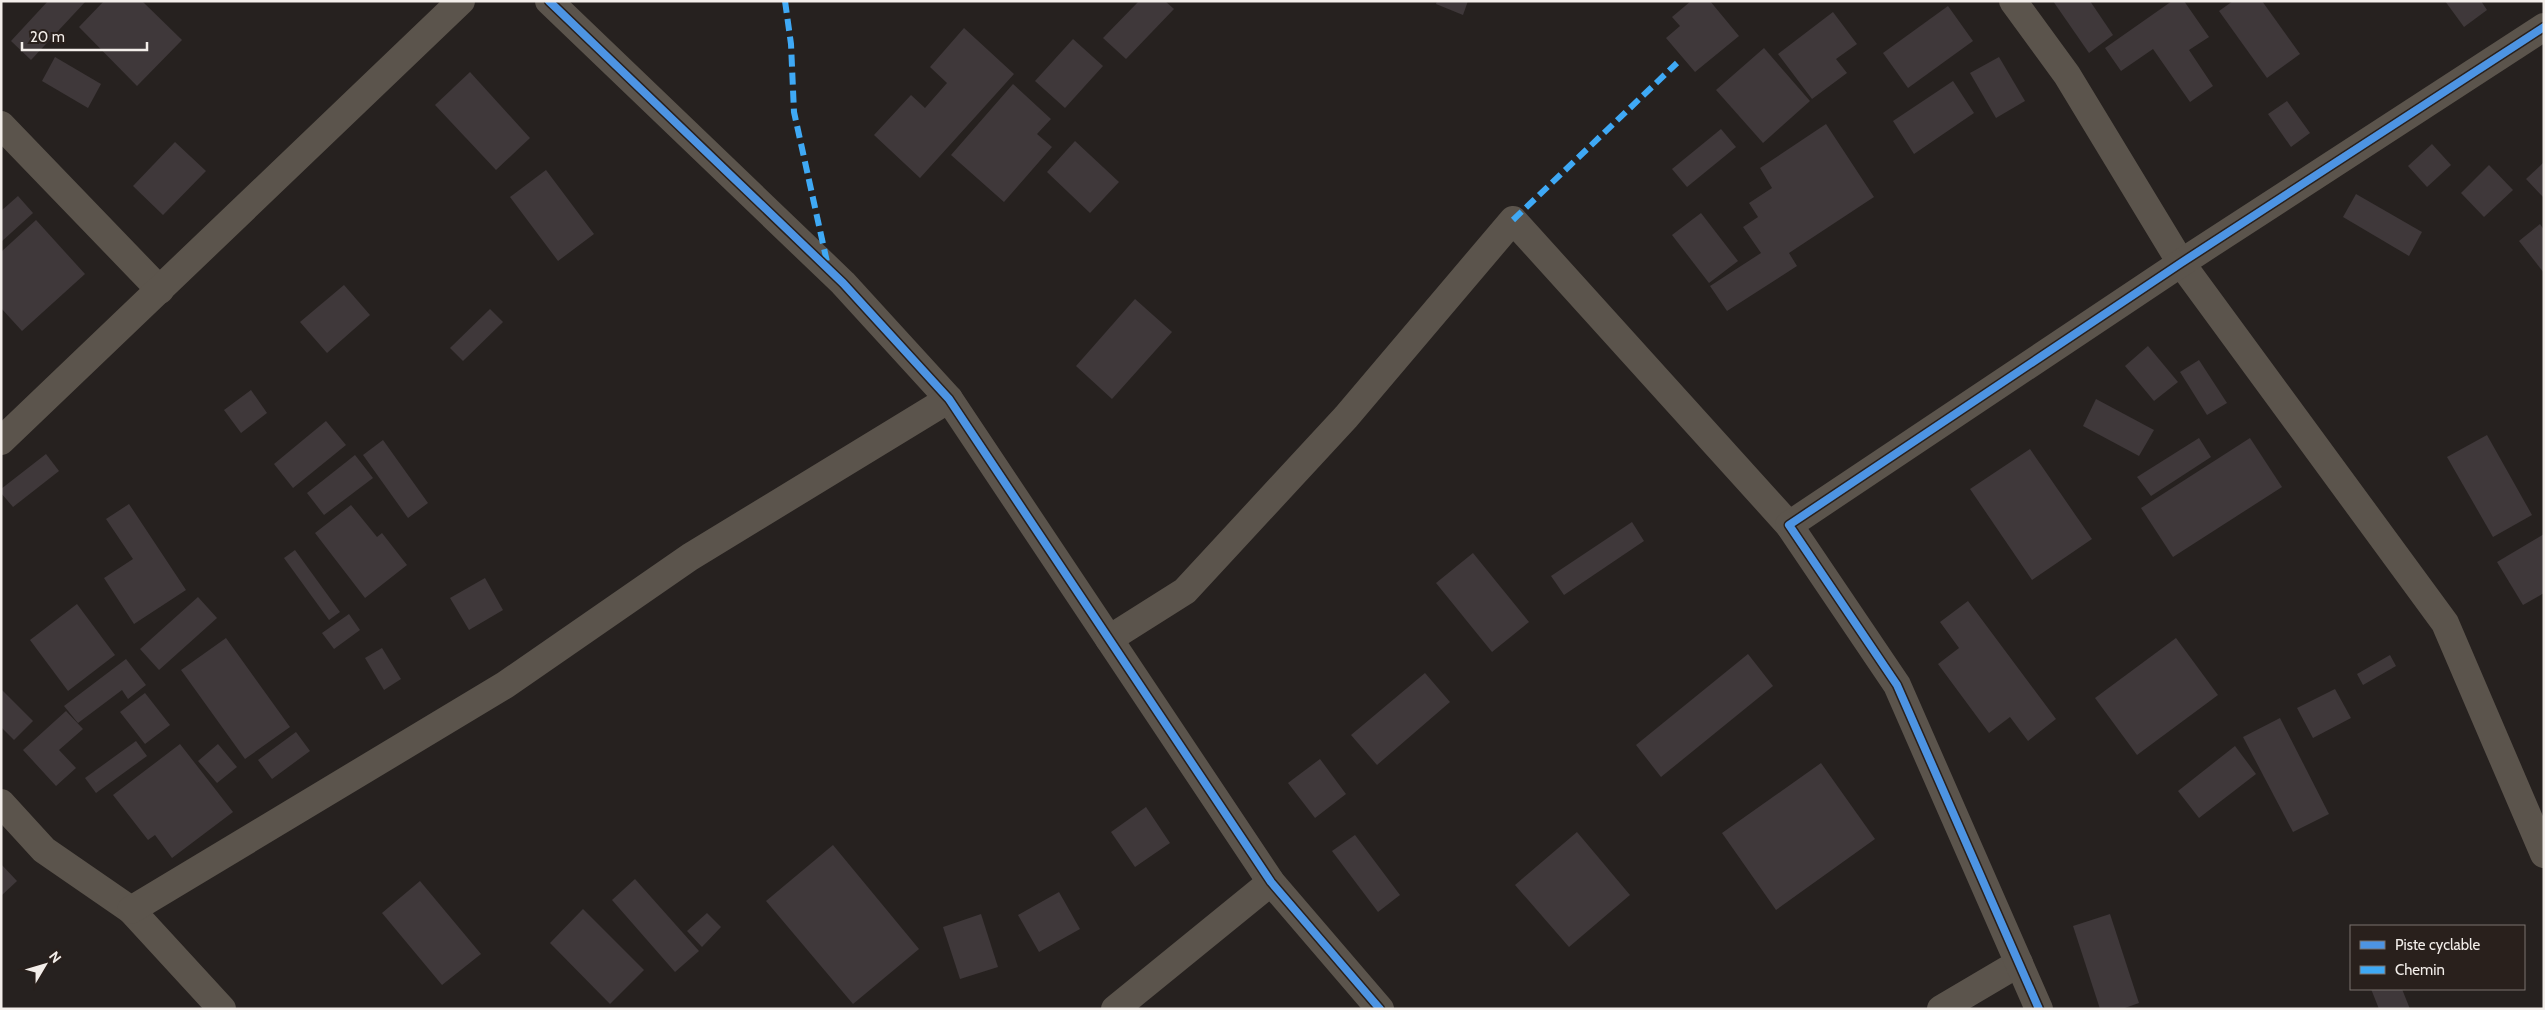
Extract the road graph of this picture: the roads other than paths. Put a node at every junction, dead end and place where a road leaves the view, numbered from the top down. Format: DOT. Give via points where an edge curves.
graph roads {
  1 [pos="461,1"];
  2 [pos="549,1"];
  3 [pos="2013,1"];
  4 [pos="2544,27"];
  5 [pos="1,125"];
  6 [pos="2180,263"];
  7 [pos="160,290"];
  8 [pos="949,399"];
  9 [pos="1,441"];
  10 [pos="1789,525"];
  11 [pos="1109,639"];
  12 [pos="1,803"];
  13 [pos="2544,854"];
  14 [pos="1271,882"];
  15 [pos="131,910"];
  16 [pos="2020,963"];
  17 [pos="222,1009"];
  18 [pos="1115,1009"];
  19 [pos="1380,1009"];
  20 [pos="1942,1009"];
  21 [pos="2038,1009"];
  1 -- 7 [label="street"];
  2 -- 8 [label="street" via="843,282"];
  3 -- 6 [label="street" via="2067,75"];
  4 -- 6 [label="street"];
  5 -- 7 [label="street"];
  6 -- 10 [label="street"];
  6 -- 13 [label="street" via="2445,624"];
  7 -- 9 [label="street"];
  8 -- 11 [label="street"];
  8 -- 15 [label="street" via="690,557 505,685"];
  10 -- 11 [label="street" via="1513,220 1346,417 1185,591"];
  10 -- 16 [label="street" via="1896,685"];
  11 -- 14 [label="street"];
  12 -- 15 [label="street" via="44,850"];
  14 -- 18 [label="street"];
  14 -- 19 [label="street"];
  15 -- 17 [label="street"];
  16 -- 20 [label="street"];
  16 -- 21 [label="street"];
}
